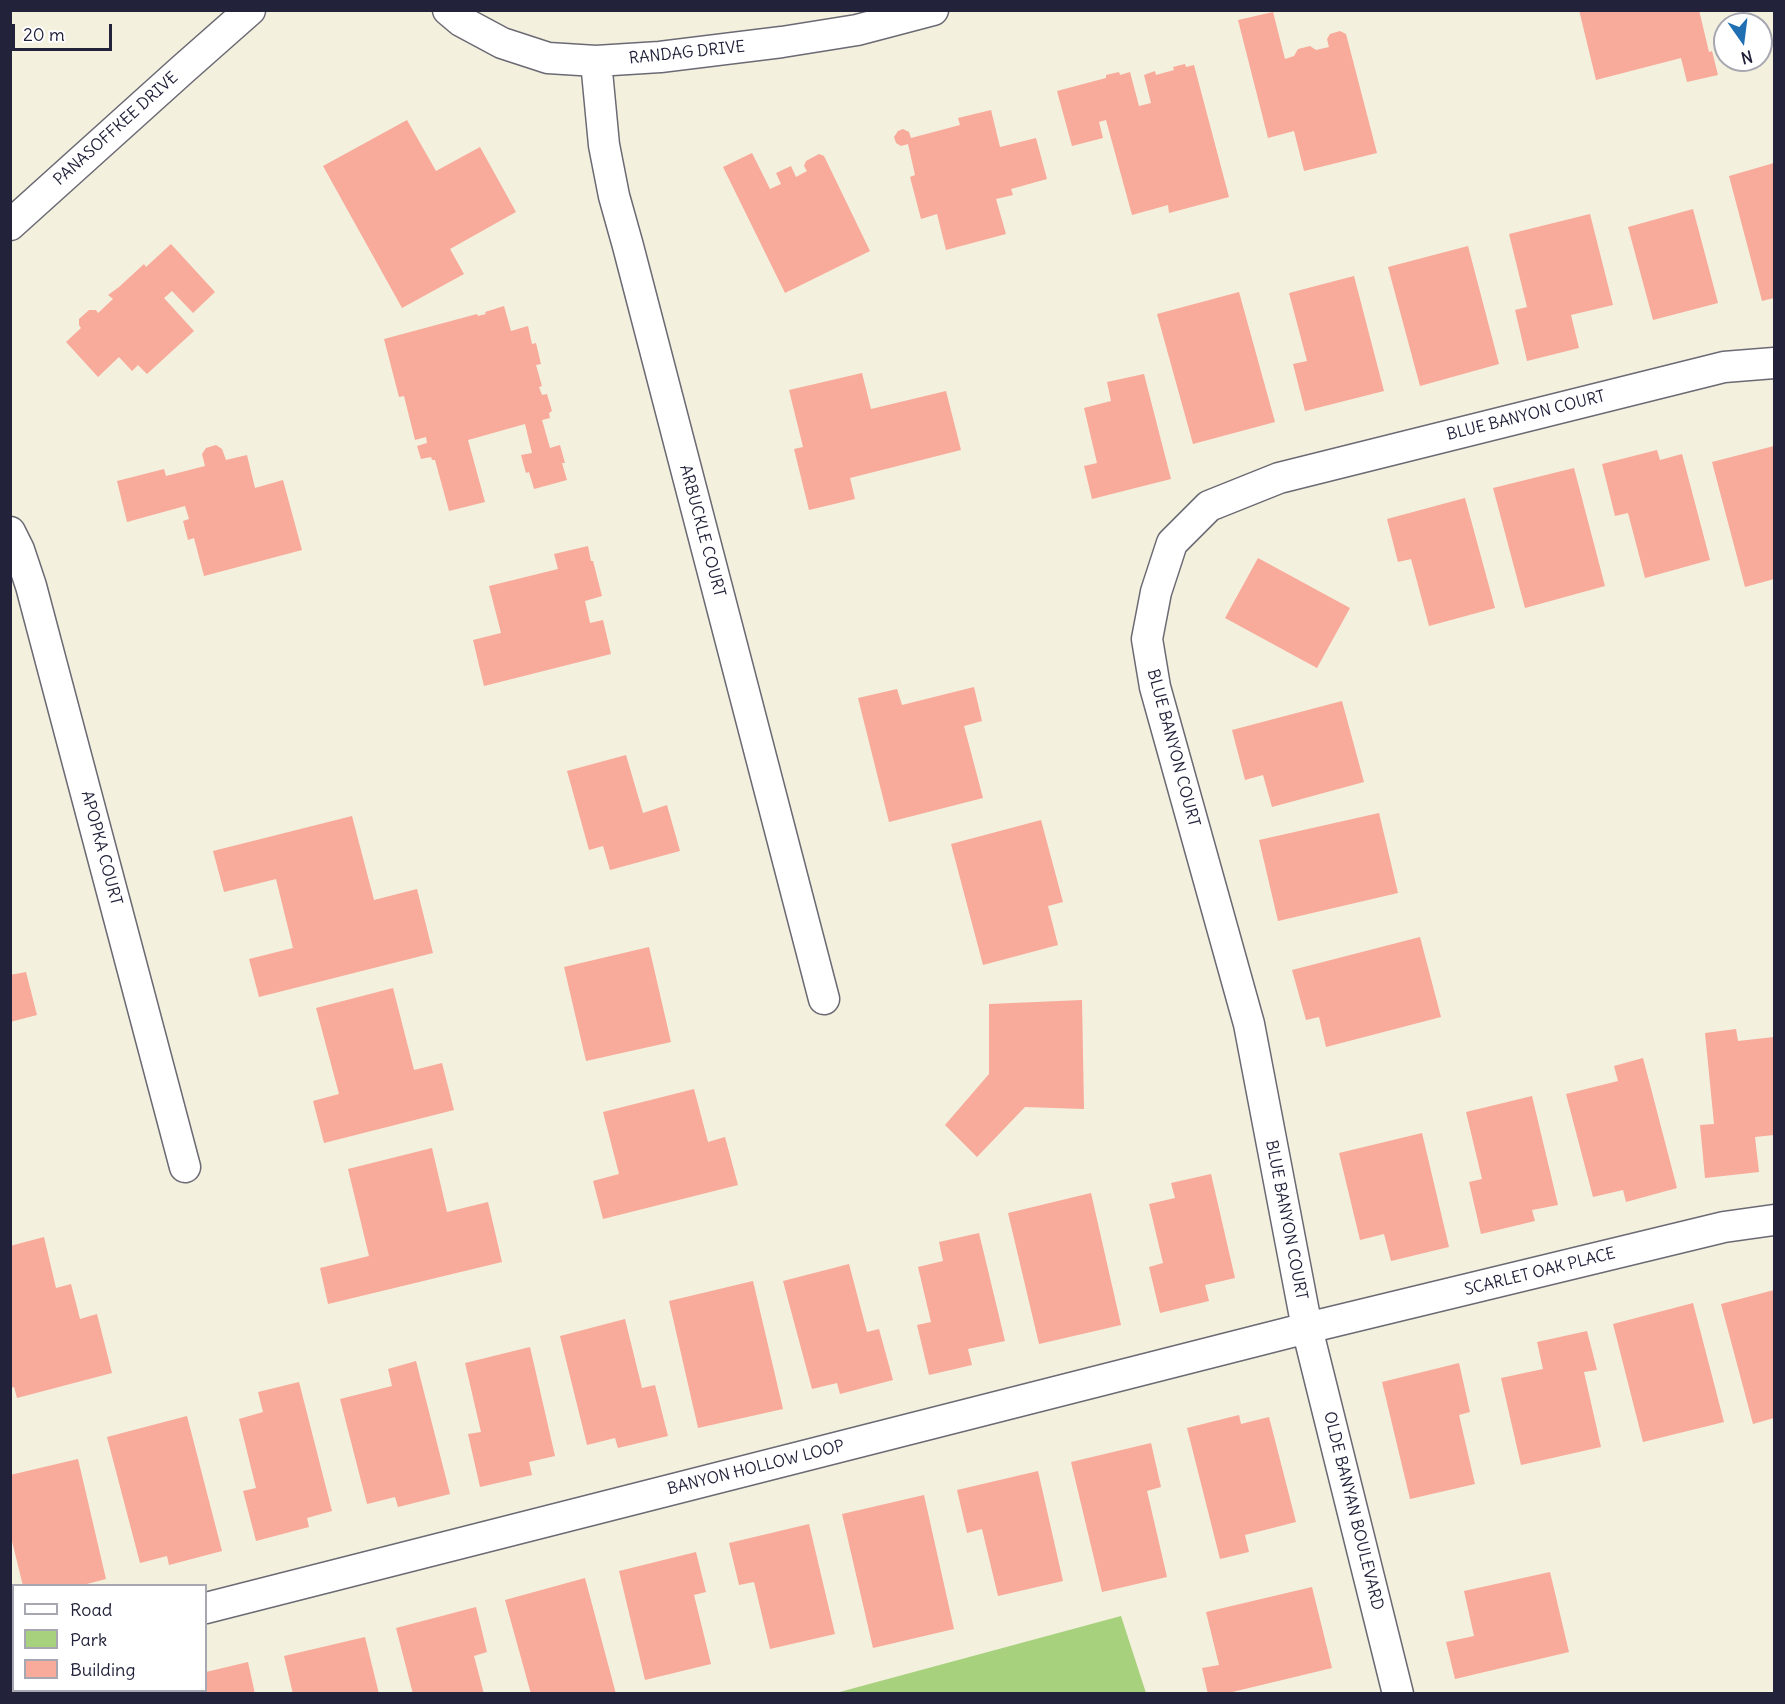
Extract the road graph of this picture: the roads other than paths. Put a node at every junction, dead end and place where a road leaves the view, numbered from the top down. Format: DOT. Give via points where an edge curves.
graph roads {
  1 [pos="250,10"];
  2 [pos="448,10"];
  3 [pos="933,10"];
  4 [pos="596,61"];
  5 [pos="10,225"];
  6 [pos="1774,363"];
  7 [pos="10,532"];
  8 [pos="824,999"];
  9 [pos="185,1167"];
  10 [pos="1774,1220"];
  11 [pos="1307,1328"];
  12 [pos="207,1608"];
  13 [pos="1398,1694"];
  1 -- 5 [label="street, PANASOFFKEE DRIVE"];
  2 -- 4 [label="street, RANDAG DRIVE" via="502,43 548,58"];
  3 -- 4 [label="street, RANDAG DRIVE" via="857,30 782,42"];
  4 -- 8 [label="street, ARBUCKLE COURT" via="604,145 614,196"];
  6 -- 11 [label="street, BLUE BANYON COURT" via="1724,367 1278,478 1209,506 1172,543 1156,592 1147,639 1155,687 1248,1024"];
  7 -- 9 [label="street, APOPKA COURT" via="34,597"];
  10 -- 11 [label="street, SCARLET OAK PLACE" via="1724,1227"];
  11 -- 12 [label="street, BANYON HOLLOW LOOP"];
  11 -- 13 [label="street, OLDE BANYAN BOULEVARD"];
}
